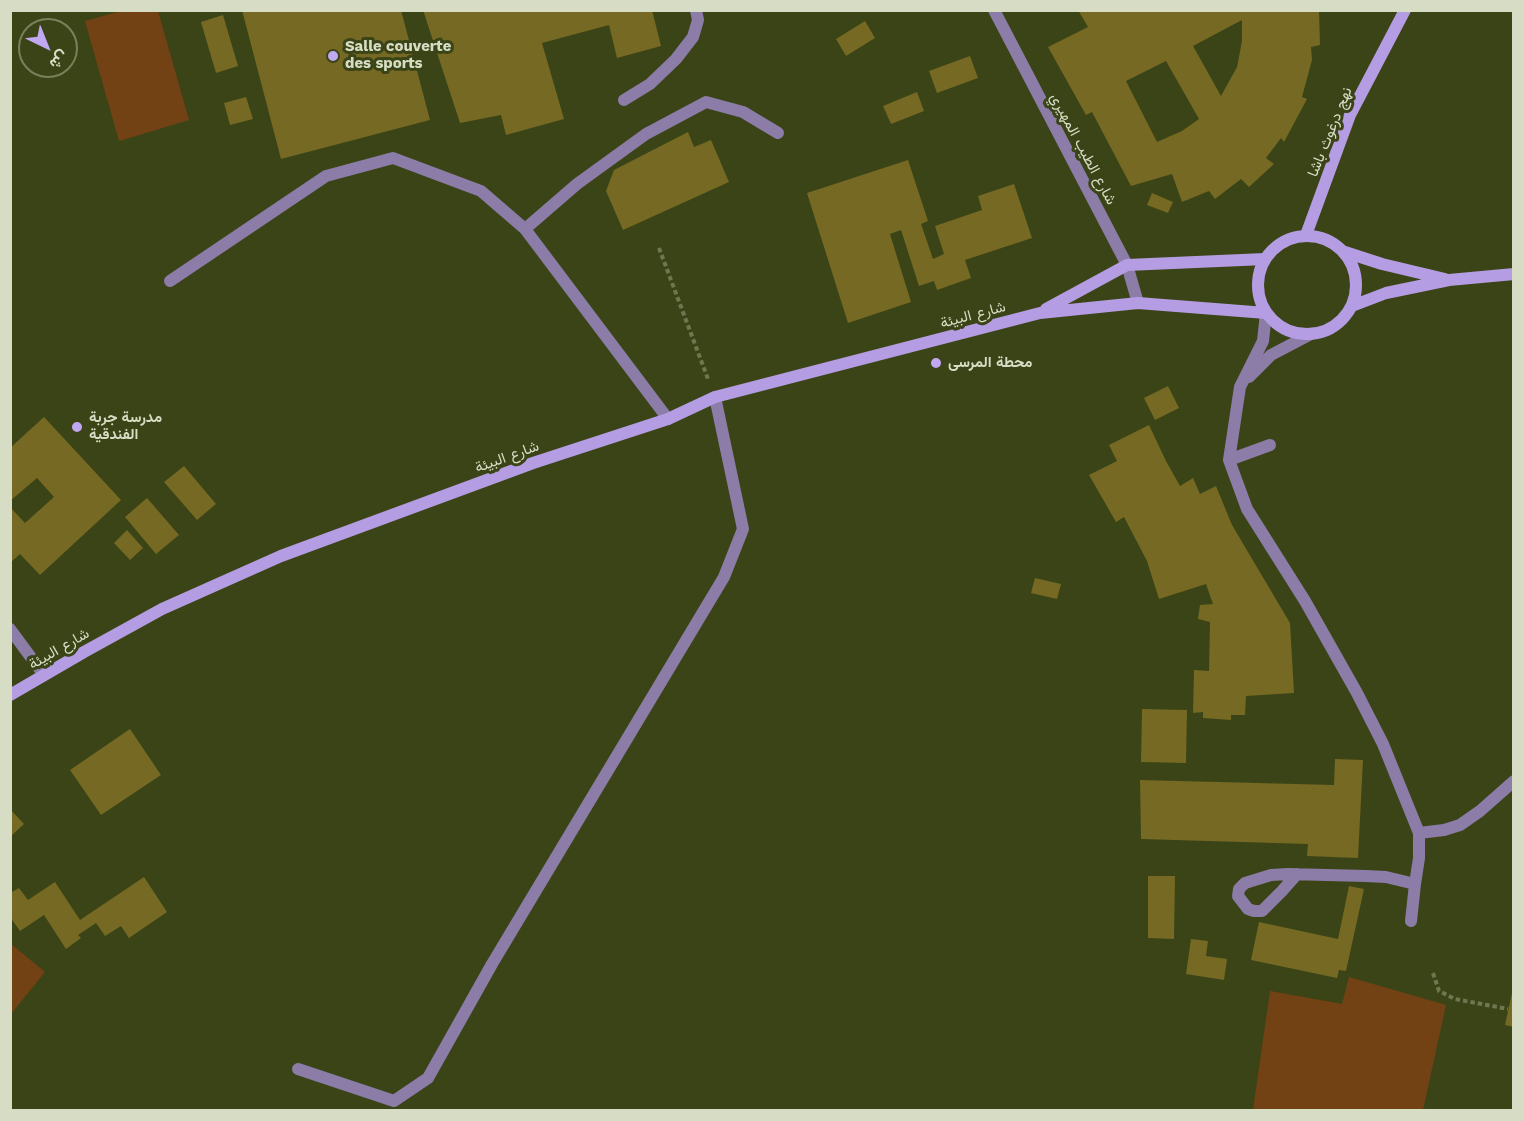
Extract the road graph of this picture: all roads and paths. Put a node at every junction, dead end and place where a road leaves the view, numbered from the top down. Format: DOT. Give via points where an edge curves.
graph roads {
  1 [pos="696,10"];
  2 [pos="994,10"];
  3 [pos="1405,10"];
  4 [pos="624,100"];
  5 [pos="778,133"];
  6 [pos="525,229"];
  7 [pos="1306,235"];
  8 [pos="659,248"];
  9 [pos="1345,252"];
  10 [pos="1265,259"];
  11 [pos="1126,265"];
  12 [pos="1514,274"];
  13 [pos="1449,280"];
  14 [pos="170,281"];
  15 [pos="1138,303"];
  16 [pos="1352,306"];
  17 [pos="1040,313"];
  18 [pos="1266,313"];
  19 [pos="1311,334"];
  20 [pos="1240,387"];
  21 [pos="714,397"];
  22 [pos="668,419"];
  23 [pos="1270,446"];
  24 [pos="1229,460"];
  25 [pos="10,629"];
  26 [pos="44,675"];
  27 [pos="10,695"];
  28 [pos="1514,781"];
  29 [pos="1419,833"];
  30 [pos="1297,874"];
  31 [pos="1415,884"];
  32 [pos="1411,921"];
  33 [pos="1433,973"];
  34 [pos="1508,1009"];
  35 [pos="298,1069"];
  1 -- 4 [label="street" via="698,20 693,37 676,59 650,84"];
  2 -- 11 [label="street, شارع الطيب المهيري"];
  3 -- 7 [label="main road, نهج درغوث باشا" via="1350,115"];
  5 -- 6 [label="street" via="743,112 706,102 646,134 577,184"];
  6 -- 14 [label="street" via="481,191 393,158 326,176"];
  6 -- 22 [label="street"];
  7 -- 9 [label="main road" via="1334,243"];
  7 -- 10 [label="main road" via="1290,238"];
  8 -- 21 [label="path"];
  9 -- 13 [label="main road"];
  9 -- 16 [label="main road" via="1356,278"];
  10 -- 11 [label="main road, شارع البيئة"];
  10 -- 18 [label="main road" via="1258,286"];
  11 -- 15 [label="street, شارع الطيب المهيري"];
  11 -- 17 [label="main road, شارع البيئة"];
  12 -- 13 [label="main road"];
  13 -- 16 [label="main road" via="1386,293"];
  15 -- 17 [label="main road, شارع البيئة"];
  15 -- 18 [label="main road, شارع البيئة"];
  16 -- 19 [label="main road" via="1342,320"];
  17 -- 21 [label="main road, شارع البيئة"];
  18 -- 19 [label="main road" via="1286,329"];
  18 -- 20 [label="street" via="1263,341"];
  19 -- 20 [label="street" via="1271,355"];
  20 -- 24 [label="street"];
  21 -- 22 [label="main road, شارع البيئة"];
  21 -- 35 [label="street" via="743,529 724,577 428,1078 394,1101"];
  22 -- 26 [label="main road, شارع البيئة" via="533,463 281,556 162,609"];
  23 -- 24 [label="street"];
  24 -- 29 [label="street" via="1247,509 1305,601 1383,744"];
  25 -- 26 [label="street"];
  26 -- 27 [label="main road, شارع البيئة"];
  28 -- 29 [label="street" via="1460,825"];
  29 -- 31 [label="street"];
  30 -- 31 [label="street" via="1386,877"];
  31 -- 32 [label="street"];
  33 -- 34 [label="path" via="1438,991 1455,999"];
}
